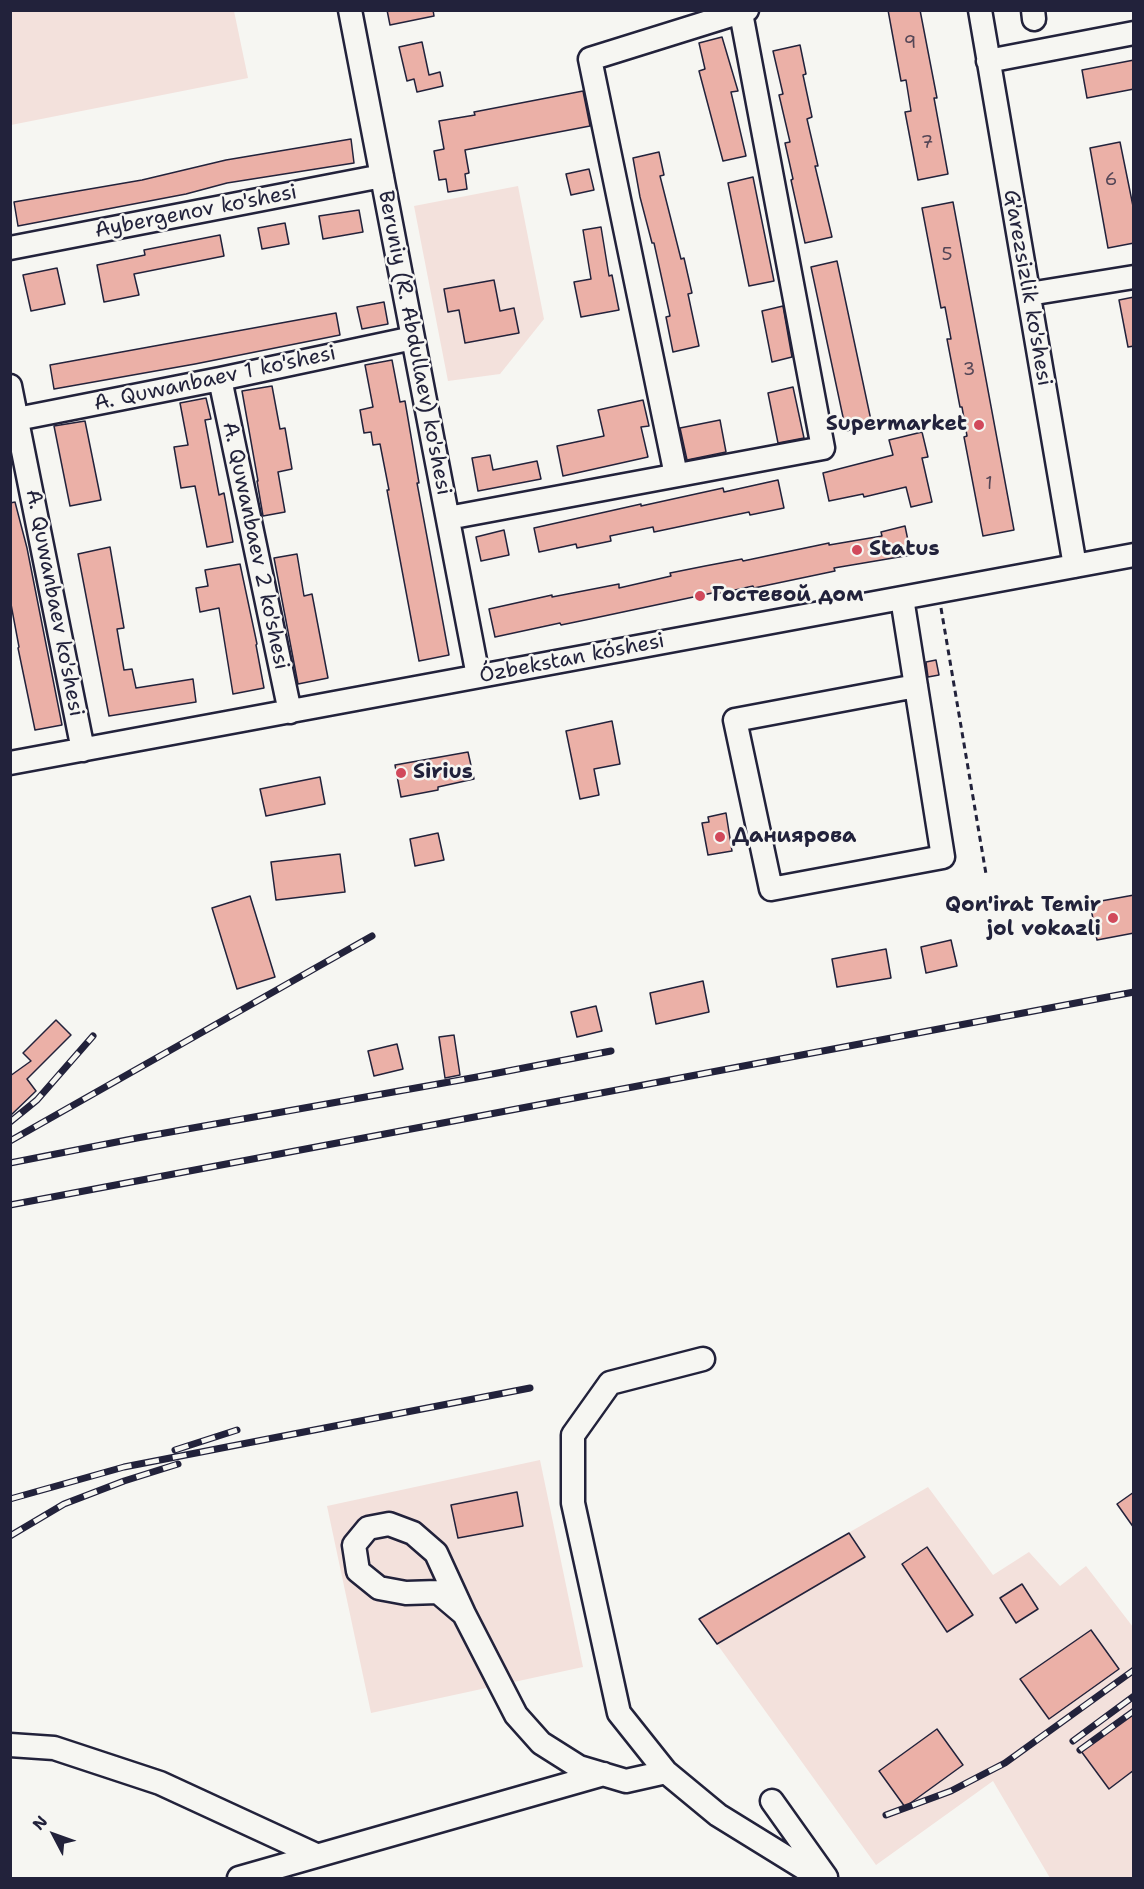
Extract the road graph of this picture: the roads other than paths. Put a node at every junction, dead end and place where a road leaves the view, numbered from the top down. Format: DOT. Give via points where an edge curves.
graph roads {
  1 [pos="350,10"];
  2 [pos="980,10"];
  3 [pos="744,12"];
  4 [pos="1134,33"];
  5 [pos="988,61"];
  6 [pos="382,176"];
  7 [pos="10,248"];
  8 [pos="1134,277"];
  9 [pos="1029,294"];
  10 [pos="413,338"];
  11 [pos="220,379"];
  12 [pos="10,386"];
  13 [pos="17,419"];
  14 [pos="676,475"];
  15 [pos="448,518"];
  16 [pos="1134,555"];
  17 [pos="1075,566"];
  18 [pos="902,598"];
  19 [pos="478,676"];
  20 [pos="916,686"];
  21 [pos="290,712"];
  22 [pos="82,750"];
  23 [pos="10,763"];
  24 [pos="703,1359"];
  25 [pos="464,1614"];
  26 [pos="10,1745"];
  27 [pos="666,1772"];
  28 [pos="604,1774"];
  29 [pos="772,1801"];
  30 [pos="316,1855"];
  31 [pos="239,1878"];
  32 [pos="820,1878"];
  33 [pos="827,1878"];
  1 -- 6 [label="street, Beruniy (R. Abdullaev) ko'shesi"];
  2 -- 5 [label="street, G'arezsizlik ko'shesi"];
  3 -- 14 [label="street" via="590,59"];
  3 -- 14 [label="street" via="824,448"];
  4 -- 5 [label="street"];
  5 -- 9 [label="street, G'arezsizlik ko'shesi"];
  6 -- 7 [label="street, Aybergenov ko'shesi"];
  6 -- 10 [label="street, Beruniy (R. Abdullaev) ko'shesi"];
  8 -- 9 [label="street"];
  9 -- 17 [label="street, G'arezsizlik ko'shesi"];
  10 -- 11 [label="street, A. Quwanbaev 1 ko'shesi"];
  10 -- 15 [label="street, Beruniy (R. Abdullaev) ko'shesi"];
  11 -- 13 [label="street, A. Quwanbaev 1 ko'shesi"];
  11 -- 21 [label="street, A. Quwanbaev 2 ko'shesi"];
  12 -- 13 [label="street, A. Quwanbaev ko'shesi"];
  13 -- 22 [label="street, A. Quwanbaev ko'shesi"];
  14 -- 15 [label="street"];
  15 -- 19 [label="street, Beruniy (R. Abdullaev) ko'shesi"];
  16 -- 17 [label="street, Ózbekstan kóshesi"];
  17 -- 18 [label="street, Ózbekstan kóshesi"];
  18 -- 19 [label="street, Ózbekstan kóshesi"];
  18 -- 20 [label="street"];
  19 -- 21 [label="street, Ózbekstan kóshesi"];
  20 -- 20 [label="street" via="943,857 771,889 735,720"];
  21 -- 22 [label="street, Ózbekstan kóshesi"];
  22 -- 23 [label="street, Ózbekstan kóshesi"];
  24 -- 27 [label="street" via="610,1383 573,1435 573,1503 619,1713"];
  25 -- 25 [label="street" via="438,1592 406,1593 379,1588 358,1571 354,1545 368,1528 390,1524 413,1533 436,1553"];
  25 -- 28 [label="street" via="522,1722 541,1743 579,1767"];
  26 -- 30 [label="street" via="54,1748 160,1783"];
  27 -- 28 [label="street" via="626,1781"];
  27 -- 32 [label="street" via="718,1815"];
  28 -- 30 [label="street"];
  29 -- 33 [label="street"];
  30 -- 31 [label="street"];
}
